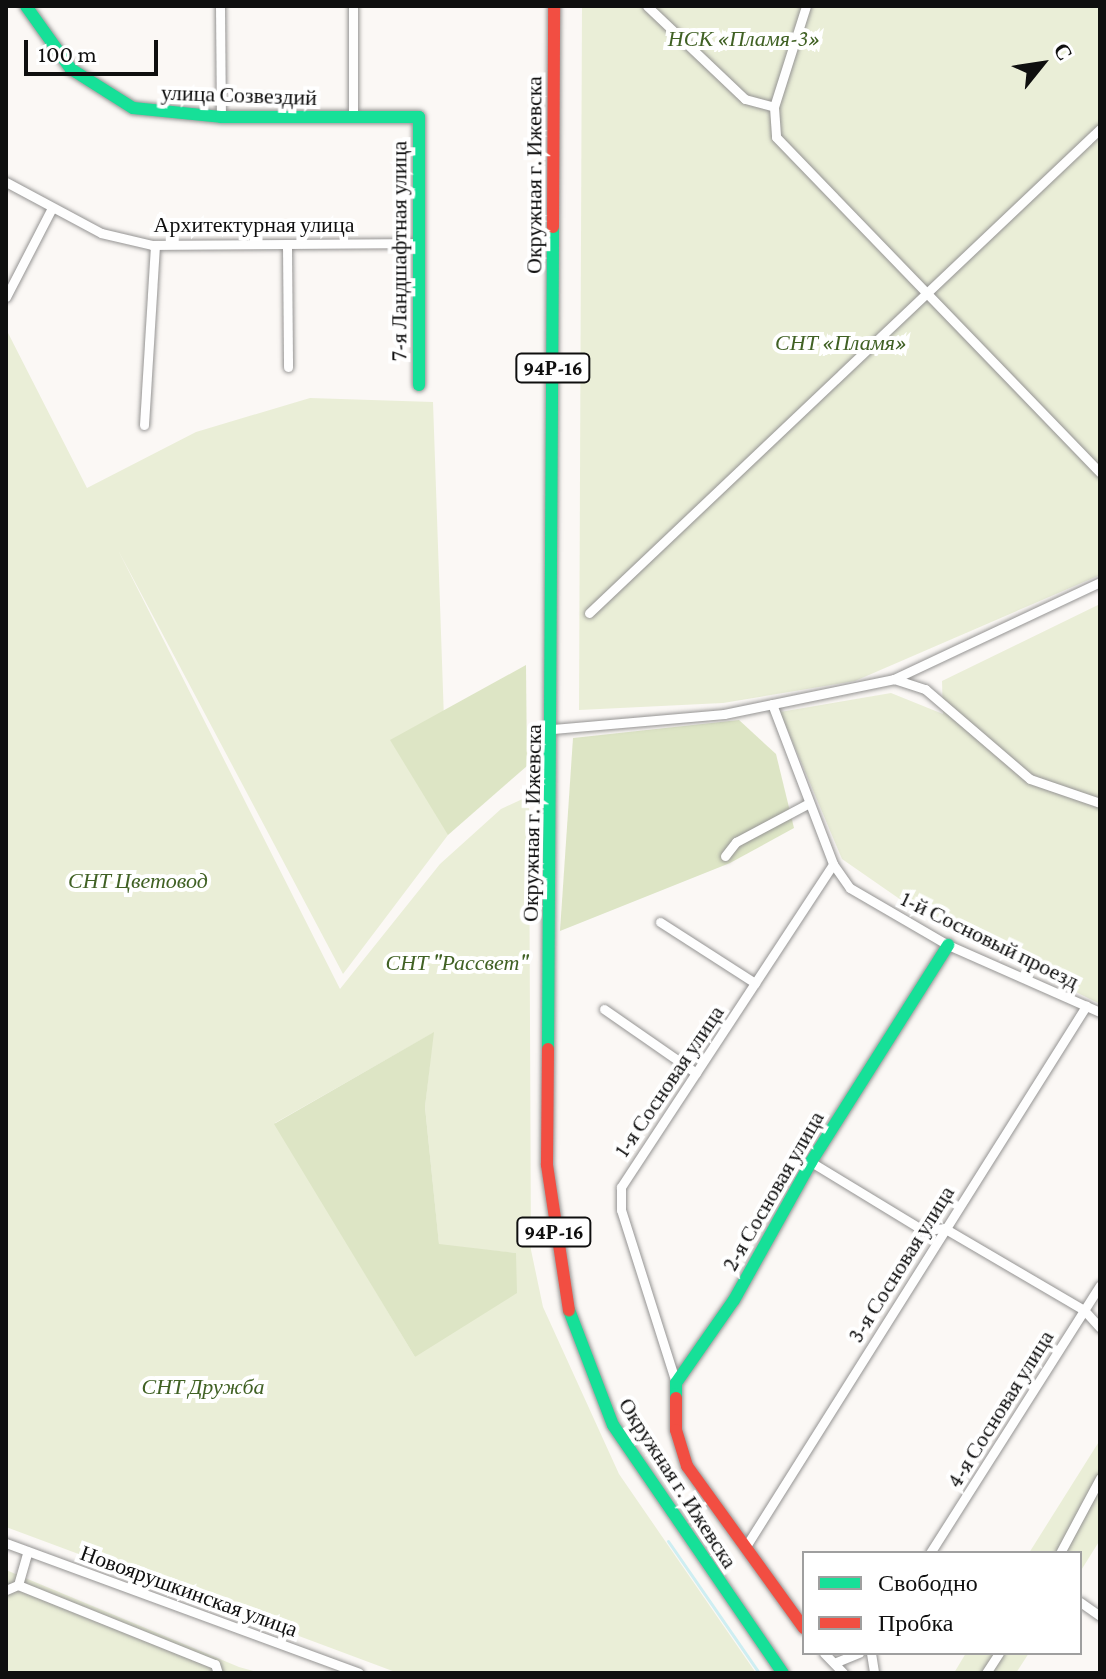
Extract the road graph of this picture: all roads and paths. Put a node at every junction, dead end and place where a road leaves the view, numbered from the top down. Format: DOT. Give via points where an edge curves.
graph roads {
  1 [pos="26,6"];
  2 [pos="220,6"];
  3 [pos="353,6"];
  4 [pos="554,6"];
  5 [pos="647,6"];
  6 [pos="806,6"];
  7 [pos="774,107"];
  8 [pos="221,117"];
  9 [pos="353,117"];
  10 [pos="419,117"];
  11 [pos="1100,129"];
  12 [pos="6,182"];
  13 [pos="51,210"];
  14 [pos="419,243"];
  15 [pos="155,245"];
  16 [pos="287,246"];
  17 [pos="924,293"];
  18 [pos="6,297"];
  19 [pos="288,367"];
  20 [pos="419,385"];
  21 [pos="144,425"];
  22 [pos="1100,473"];
  23 [pos="1100,582"];
  24 [pos="589,613"];
  25 [pos="894,679"];
  26 [pos="772,704"];
  27 [pos="553,729"];
  28 [pos="809,803"];
  29 [pos="1100,803"];
  30 [pos="725,856"];
  31 [pos="833,864"];
  32 [pos="660,922"];
  33 [pos="948,945"];
  34 [pos="755,983"];
  35 [pos="1086,1006"];
  36 [pos="604,1009"];
  37 [pos="1100,1012"];
  38 [pos="696,1073"];
  39 [pos="811,1162"];
  40 [pos="944,1228"];
  41 [pos="1100,1285"];
  42 [pos="1084,1310"];
  43 [pos="1100,1328"];
  44 [pos="676,1383"];
  45 [pos="1100,1478"];
  46 [pos="6,1543"];
  47 [pos="748,1543"];
  48 [pos="28,1551"];
  49 [pos="931,1551"];
  50 [pos="1061,1551"];
  51 [pos="18,1585"];
  52 [pos="6,1590"];
  53 [pos="1082,1603"];
  54 [pos="1100,1616"];
  55 [pos="802,1625"];
  56 [pos="826,1655"];
  57 [pos="854,1655"];
  58 [pos="998,1655"];
  59 [pos="834,1663"];
  60 [pos="218,1673"];
  61 [pos="359,1673"];
  62 [pos="783,1673"];
  63 [pos="843,1673"];
  64 [pos="986,1673"];
  1 -- 8 [label="main road, улица Созвездий" via="53,50 113,99 156,113"];
  2 -- 8 [label="street"];
  3 -- 9 [label="street"];
  4 -- 27 [label="main road, Окружная г. Ижевска / 94Р-16"];
  5 -- 7 [label="street" via="745,99"];
  6 -- 7 [label="street"];
  7 -- 17 [label="street" via="776,137"];
  8 -- 9 [label="main road, улица Созвездий"];
  9 -- 10 [label="main road, улица Созвездий"];
  10 -- 14 [label="main road, 7-я Ландшафтная улица"];
  11 -- 17 [label="street"];
  12 -- 13 [label="street, Архитектурная улица"];
  13 -- 15 [label="street, Архитектурная улица" via="101,233"];
  13 -- 18 [label="street"];
  14 -- 16 [label="street, Архитектурная улица"];
  14 -- 20 [label="main road, 7-я Ландшафтная улица"];
  15 -- 16 [label="street, Архитектурная улица"];
  15 -- 21 [label="street"];
  16 -- 19 [label="street"];
  17 -- 22 [label="street"];
  17 -- 24 [label="street"];
  23 -- 25 [label="street"];
  25 -- 26 [label="street"];
  25 -- 29 [label="street" via="925,689 1030,779"];
  26 -- 27 [label="street"];
  26 -- 28 [label="street, 1-й Сосновый проезд"];
  27 -- 62 [label="main road, Окружная г. Ижевска / 94Р-16" via="547,1165 571,1322 613,1425"];
  28 -- 30 [label="street" via="736,842"];
  28 -- 31 [label="street, 1-й Сосновый проезд"];
  31 -- 33 [label="street, 1-й Сосновый проезд" via="861,897"];
  31 -- 34 [label="street, 1-я Сосновая улица"];
  32 -- 34 [label="street"];
  33 -- 35 [label="street, 1-й Сосновый проезд"];
  33 -- 39 [label="main road, 2-я Сосновая улица"];
  34 -- 38 [label="street, 1-я Сосновая улица"];
  35 -- 37 [label="street, 1-й Сосновый проезд"];
  35 -- 40 [label="street, 3-я Сосновая улица"];
  36 -- 38 [label="street"];
  38 -- 44 [label="street, 1-я Сосновая улица" via="627,1176 620,1199"];
  39 -- 40 [label="street" via="923,1230"];
  39 -- 44 [label="main road, 2-я Сосновая улица" via="734,1300"];
  40 -- 42 [label="street"];
  40 -- 47 [label="street, 3-я Сосновая улица"];
  41 -- 42 [label="street, 4-я Сосновая улица"];
  42 -- 43 [label="street"];
  42 -- 49 [label="street, 4-я Сосновая улица"];
  44 -- 47 [label="main road" via="676,1430 687,1466 714,1508"];
  45 -- 50 [label="street"];
  46 -- 48 [label="street, Новоярушкинская улица"];
  47 -- 55 [label="main road"];
  48 -- 51 [label="street"];
  48 -- 61 [label="street, Новоярушкинская улица"];
  51 -- 52 [label="street"];
  51 -- 60 [label="street" via="215,1664"];
  53 -- 54 [label="street"];
  56 -- 59 [label="street"];
  57 -- 59 [label="street"];
  58 -- 64 [label="street"];
  59 -- 63 [label="street"];
}
